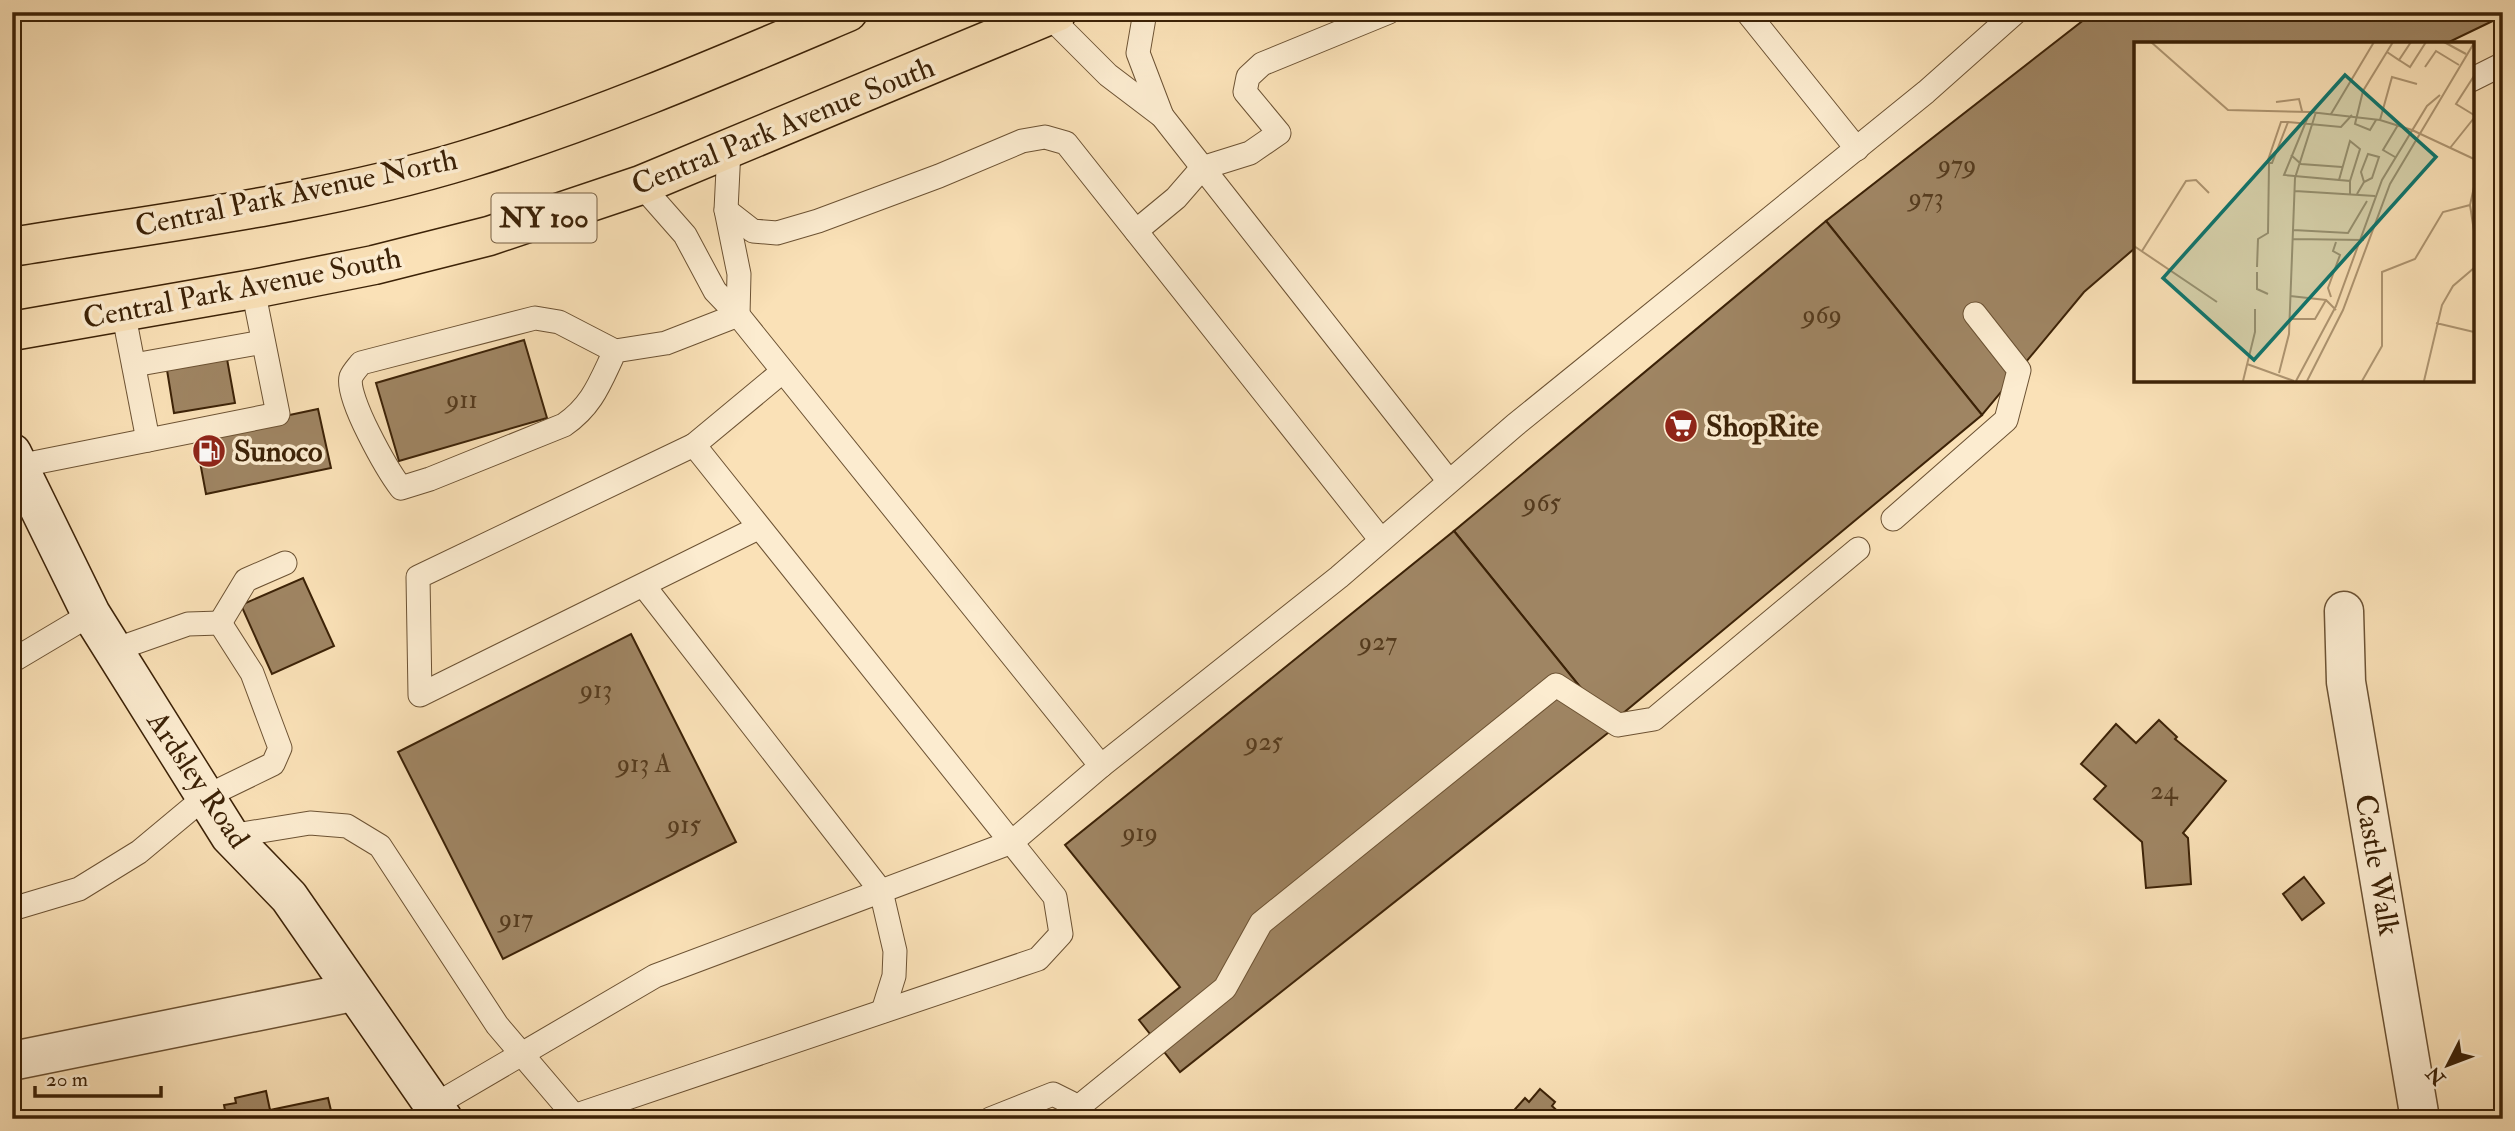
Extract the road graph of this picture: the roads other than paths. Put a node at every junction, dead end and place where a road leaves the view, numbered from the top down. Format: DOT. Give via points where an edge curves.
graph roads {
  1 [pos="848,12"];
  2 [pos="1145,12"];
  3 [pos="1389,12"];
  4 [pos="1747,12"];
  5 [pos="1051,13"];
  6 [pos="2014,13"];
  7 [pos="2503,64"];
  8 [pos="2473,79"];
  9 [pos="1162,116"];
  10 [pos="729,149"];
  11 [pos="1857,149"];
  12 [pos="1202,168"];
  13 [pos="641,185"];
  14 [pos="726,210"];
  15 [pos="1136,231"];
  16 [pos="12,247"];
  17 [pos="253,289"];
  18 [pos="123,312"];
  19 [pos="1975,314"];
  20 [pos="738,315"];
  21 [pos="12,331"];
  22 [pos="263,342"];
  23 [pos="615,351"];
  24 [pos="134,365"];
  25 [pos="782,372"];
  26 [pos="148,440"];
  27 [pos="694,445"];
  28 [pos="15,460"];
  29 [pos="1448,480"];
  30 [pos="1893,519"];
  31 [pos="758,528"];
  32 [pos="1381,540"];
  33 [pos="1858,549"];
  34 [pos="285,563"];
  35 [pos="644,586"];
  36 [pos="2344,611"];
  37 [pos="92,614"];
  38 [pos="220,623"];
  39 [pos="114,650"];
  40 [pos="12,661"];
  41 [pos="1101,766"];
  42 [pos="205,797"];
  43 [pos="230,836"];
  44 [pos="1013,842"];
  45 [pos="881,891"];
  46 [pos="12,909"];
  47 [pos="352,992"];
  48 [pos="883,1011"];
  49 [pos="523,1055"];
  50 [pos="12,1061"];
  51 [pos="438,1112"];
  52 [pos="1079,1114"];
  53 [pos="572,1118"];
  54 [pos="990,1119"];
  55 [pos="2420,1119"];
  1 -- 16 [label="main road, Central Park Avenue North / NY 100" via="577,122 466,159 356,188"];
  2 -- 9 [label="lane" via="1138,53"];
  3 -- 12 [label="lane" via="1262,64 1248,77 1245,92 1279,133 1250,153"];
  4 -- 11 [label="lane"];
  5 -- 9 [label="lane" via="1108,75"];
  5 -- 10 [label="main road, Central Park Avenue South / NY 100"];
  6 -- 11 [label="lane"];
  7 -- 8 [label="lane"];
  9 -- 12 [label="lane"];
  10 -- 13 [label="main road, Central Park Avenue South / NY 100"];
  10 -- 14 [label="lane"];
  11 -- 29 [label="lane"];
  12 -- 15 [label="lane" via="1176,198"];
  12 -- 29 [label="lane"];
  13 -- 17 [label="main road, Central Park Avenue South / NY 100" via="489,236"];
  13 -- 20 [label="lane" via="685,235 715,291"];
  14 -- 15 [label="lane" via="752,231 777,233 939,176 1022,141 1045,137 1066,144"];
  14 -- 20 [label="lane" via="739,274"];
  15 -- 32 [label="lane"];
  17 -- 18 [label="main road, Central Park Avenue South / NY 100"];
  17 -- 22 [label="lane"];
  18 -- 21 [label="main road, Central Park Avenue South / NY 100"];
  18 -- 24 [label="lane"];
  19 -- 30 [label="lane" via="2019,370 2006,420"];
  20 -- 23 [label="lane" via="666,343"];
  20 -- 25 [label="lane"];
  22 -- 24 [label="lane"];
  22 -- 26 [label="lane" via="278,414"];
  23 -- 23 [label="lane" via="559,322 536,318 361,363 351,376 351,393 387,470 401,488 564,425 592,400"];
  24 -- 26 [label="lane"];
  25 -- 27 [label="lane"];
  25 -- 41 [label="lane"];
  26 -- 28 [label="lane"];
  27 -- 31 [label="lane"];
  27 -- 35 [label="lane" via="418,577 420,695"];
  28 -- 37 [label="street, Ardsley Road"];
  29 -- 32 [label="lane"];
  31 -- 35 [label="lane"];
  31 -- 44 [label="lane"];
  32 -- 41 [label="lane"];
  33 -- 52 [label="lane" via="1654,719 1618,725 1556,685 1261,923 1225,988"];
  34 -- 38 [label="lane" via="246,580"];
  35 -- 45 [label="lane"];
  36 -- 55 [label="street, Castle Walk" via="2346,682"];
  37 -- 39 [label="street, Ardsley Road"];
  37 -- 40 [label="lane"];
  38 -- 39 [label="lane" via="188,624"];
  38 -- 42 [label="lane" via="252,673 280,748 273,764"];
  39 -- 42 [label="street, Ardsley Road"];
  41 -- 44 [label="lane"];
  42 -- 43 [label="street, Ardsley Road"];
  42 -- 46 [label="lane" via="139,852 79,889"];
  43 -- 47 [label="street, Ardsley Road" via="289,897"];
  43 -- 49 [label="lane" via="310,823 347,826 380,846 497,1025"];
  44 -- 45 [label="lane"];
  44 -- 48 [label="lane" via="1055,897 1061,934 1038,959"];
  45 -- 48 [label="lane" via="895,951 894,976"];
  45 -- 49 [label="lane" via="655,976"];
  47 -- 50 [label="street"];
  47 -- 51 [label="street, Ardsley Road"];
  48 -- 53 [label="lane"];
  49 -- 51 [label="lane"];
  49 -- 53 [label="lane"];
  52 -- 54 [label="lane" via="1071,1103 1053,1094"];
}
